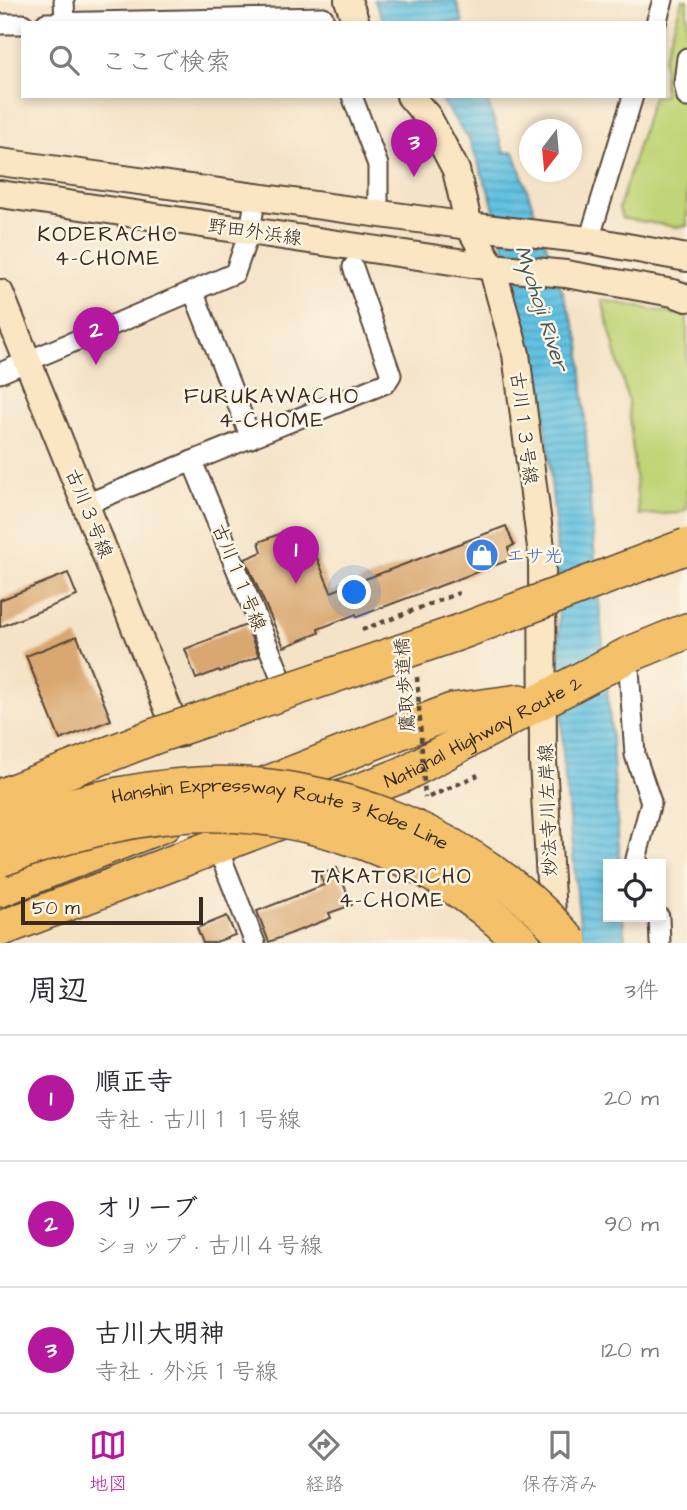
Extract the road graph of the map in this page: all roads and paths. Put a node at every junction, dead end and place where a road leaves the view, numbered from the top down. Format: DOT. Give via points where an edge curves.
graph roads {
  1 [pos="64,0"];
  2 [pos="348,0"];
  3 [pos="663,0"];
  4 [pos="322,13"];
  5 [pos="65,21"];
  6 [pos="94,21"];
  7 [pos="355,21"];
  8 [pos="657,21"];
  9 [pos="0,24"];
  10 [pos="21,24"];
  11 [pos="687,58"];
  12 [pos="687,97"];
  13 [pos="353,98"];
  14 [pos="412,98"];
  15 [pos="632,98"];
  16 [pos="0,162"];
  17 [pos="0,194"];
  18 [pos="256,196"];
  19 [pos="378,213"];
  20 [pos="481,227"];
  21 [pos="250,230"];
  22 [pos="589,240"];
  23 [pos="687,258"];
  24 [pos="354,267"];
  25 [pos="501,268"];
  26 [pos="193,291"];
  27 [pos="0,293"];
  28 [pos="687,298"];
  29 [pos="29,361"];
  30 [pos="0,373"];
  31 [pos="251,438"];
  32 [pos="192,461"];
  33 [pos="86,504"];
  34 [pos="687,534"];
  35 [pos="687,545"];
  36 [pos="459,593"];
  37 [pos="542,593"];
  38 [pos="362,630"];
  39 [pos="687,631"];
  40 [pos="628,655"];
  41 [pos="417,665"];
  42 [pos="287,692"];
  43 [pos="544,698"];
  44 [pos="177,734"];
  45 [pos="478,775"];
  46 [pos="0,797"];
  47 [pos="0,808"];
  48 [pos="0,827"];
  49 [pos="217,847"];
  50 [pos="331,847"];
  51 [pos="0,859"];
  52 [pos="636,859"];
  53 [pos="0,889"];
  54 [pos="659,922"];
  55 [pos="0,929"];
  56 [pos="255,943"];
  57 [pos="499,943"];
  58 [pos="522,943"];
  59 [pos="553,943"];
  60 [pos="570,943"];
  61 [pos="660,943"];
  1 -- 5 [label="street"];
  2 -- 7 [label="street"];
  3 -- 8 [label="street"];
  4 -- 6 [label="street"];
  9 -- 10 [label="street"];
  11 -- 12 [label="street"];
  13 -- 19 [label="street" via="378,165"];
  14 -- 20 [label="street, 古川１３号線" via="428,117"];
  15 -- 22 [label="street"];
  16 -- 18 [label="street, 野田外浜線"];
  17 -- 21 [label="street, 野田外浜線"];
  18 -- 19 [label="street, 野田外浜線"];
  18 -- 21 [label="street"];
  19 -- 20 [label="street, 野田外浜線"];
  20 -- 22 [label="street, 野田外浜線"];
  20 -- 25 [label="street, 古川１３号線"];
  21 -- 25 [label="street, 野田外浜線"];
  21 -- 26 [label="street" via="235,273"];
  22 -- 23 [label="street"];
  24 -- 31 [label="street" via="391,375 386,383"];
  25 -- 28 [label="street, 野田外浜線" via="566,274"];
  25 -- 37 [label="street, 古川１３号線" via="542,555"];
  26 -- 29 [label="street"];
  26 -- 31 [label="street"];
  27 -- 29 [label="street, 古川３号線"];
  29 -- 30 [label="street"];
  29 -- 33 [label="street, 古川３号線"];
  31 -- 32 [label="street"];
  32 -- 33 [label="street"];
  32 -- 42 [label="street, 古川１１号線"];
  33 -- 44 [label="street, 古川３号線"];
  34 -- 37 [label="highway"];
  35 -- 46 [label="highway, bridge" via="460,632 155,736"];
  36 -- 38 [label="path"];
  37 -- 42 [label="highway"];
  37 -- 43 [label="street, 妙法寺川左岸線"];
  39 -- 40 [label="highway, National Highway Route 2"];
  40 -- 43 [label="highway, National Highway Route 2"];
  40 -- 52 [label="street" via="635,755 651,802"];
  41 -- 45 [label="path, 鷹取歩道橋, bridge" via="425,798"];
  42 -- 44 [label="highway"];
  43 -- 49 [label="highway, National Highway Route 2" via="402,775"];
  43 -- 53 [label="highway" via="452,712"];
  43 -- 59 [label="street, 妙法寺川左岸線"];
  44 -- 47 [label="highway"];
  48 -- 60 [label="highway, Hanshin Expressway Route 3 Kobe Line, bridge" via="60,808 153,789 199,785 283,789 368,810 453,846 521,895"];
  49 -- 55 [label="highway, National Highway Route 2"];
  49 -- 56 [label="street"];
  50 -- 57 [label="street" via="413,880"];
  51 -- 58 [label="highway, Hanshin Expressway Route 3 Kobe Line, bridge" via="139,820 177,815 252,817 329,832 406,860 477,904"];
  54 -- 61 [label="street"];
}
